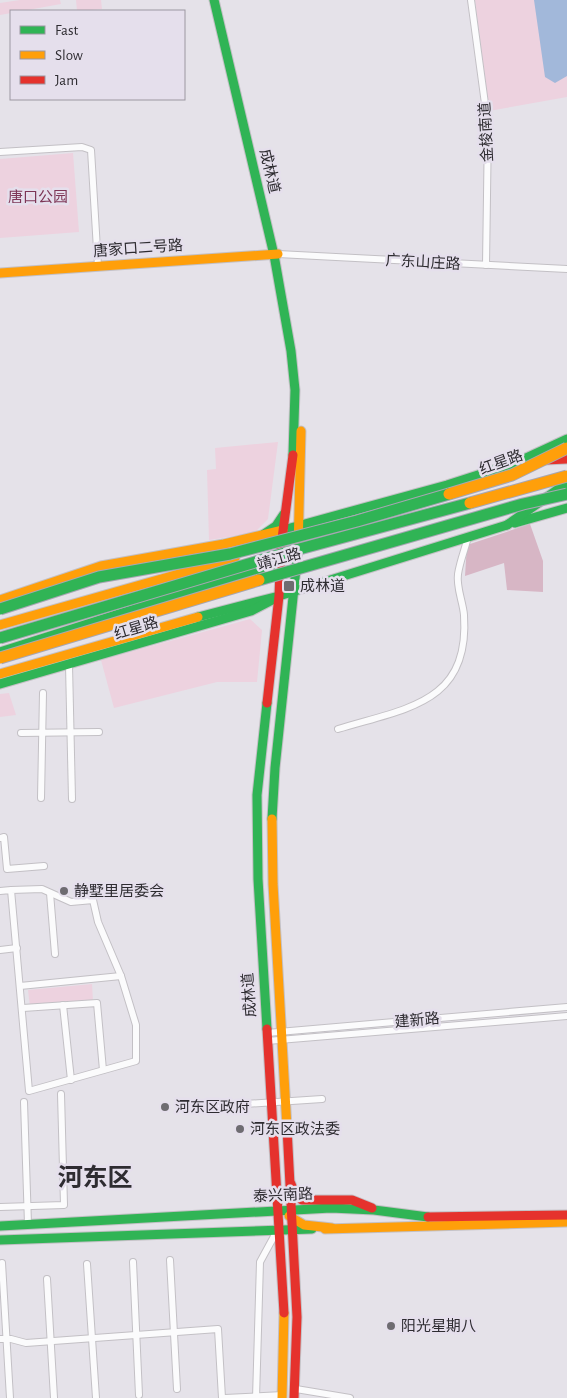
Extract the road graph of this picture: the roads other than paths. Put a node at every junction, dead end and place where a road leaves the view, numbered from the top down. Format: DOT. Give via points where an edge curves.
graph roads {
  1 [pos="214,0"];
  2 [pos="220,0"];
  3 [pos="471,0"];
  4 [pos="0,152"];
  5 [pos="276,254"];
  6 [pos="486,265"];
  7 [pos="98,266"];
  8 [pos="567,269"];
  9 [pos="0,273"];
  10 [pos="567,439"];
  11 [pos="567,448"];
  12 [pos="567,459"];
  13 [pos="515,463"];
  14 [pos="567,476"];
  15 [pos="567,483"];
  16 [pos="567,494"];
  17 [pos="300,500"];
  18 [pos="287,506"];
  19 [pos="567,508"];
  20 [pos="415,511"];
  21 [pos="328,519"];
  22 [pos="507,525"];
  23 [pos="300,527"];
  24 [pos="283,530"];
  25 [pos="261,536"];
  26 [pos="469,536"];
  27 [pos="281,546"];
  28 [pos="280,561"];
  29 [pos="295,590"];
  30 [pos="279,596"];
  31 [pos="0,600"];
  32 [pos="0,609"];
  33 [pos="0,625"];
  34 [pos="106,626"];
  35 [pos="0,638"];
  36 [pos="0,652"];
  37 [pos="0,658"];
  38 [pos="0,664"];
  39 [pos="69,665"];
  40 [pos="0,674"];
  41 [pos="0,684"];
  42 [pos="43,693"];
  43 [pos="338,729"];
  44 [pos="71,732"];
  45 [pos="99,732"];
  46 [pos="21,733"];
  47 [pos="42,733"];
  48 [pos="41,798"];
  49 [pos="72,799"];
  50 [pos="0,838"];
  51 [pos="44,866"];
  52 [pos="12,890"];
  53 [pos="0,892"];
  54 [pos="50,893"];
  55 [pos="17,948"];
  56 [pos="0,950"];
  57 [pos="55,954"];
  58 [pos="120,976"];
  59 [pos="20,986"];
  60 [pos="64,1005"];
  61 [pos="567,1007"];
  62 [pos="22,1008"];
  63 [pos="567,1016"];
  64 [pos="280,1036"];
  65 [pos="267,1037"];
  66 [pos="103,1070"];
  67 [pos="71,1080"];
  68 [pos="61,1094"];
  69 [pos="322,1099"];
  70 [pos="24,1102"];
  71 [pos="284,1102"];
  72 [pos="270,1103"];
  73 [pos="200,1107"];
  74 [pos="289,1177"];
  75 [pos="27,1206"];
  76 [pos="0,1207"];
  77 [pos="374,1210"];
  78 [pos="567,1214"];
  79 [pos="286,1220"];
  80 [pos="567,1222"];
  81 [pos="28,1224"];
  82 [pos="0,1226"];
  83 [pos="0,1240"];
  84 [pos="170,1260"];
  85 [pos="133,1262"];
  86 [pos="2,1263"];
  87 [pos="88,1264"];
  88 [pos="47,1279"];
  89 [pos="174,1332"];
  90 [pos="136,1335"];
  91 [pos="92,1338"];
  92 [pos="3,1339"];
  93 [pos="50,1342"];
  94 [pos="177,1389"];
  95 [pos="295,1393"];
  96 [pos="139,1395"];
  97 [pos="283,1396"];
  98 [pos="256,1397"];
  99 [pos="10,1398"];
  100 [pos="54,1398"];
  101 [pos="96,1398"];
  102 [pos="224,1398"];
  103 [pos="350,1398"];
  1 -- 5 [label="main road, 成林道"];
  2 -- 5 [label="main road, 成林道"];
  3 -- 6 [label="street, 金梭南道" via="488,126"];
  4 -- 7 [label="street" via="82,147 91,150"];
  5 -- 6 [label="street, 广东山庄路"];
  5 -- 7 [label="main road, 唐家口二号路"];
  5 -- 17 [label="main road, 成林道" via="299,387"];
  5 -- 18 [label="main road, 成林道" via="295,390 293,460"];
  6 -- 8 [label="street, 广东山庄路"];
  7 -- 9 [label="main road, 唐家口二号路"];
  10 -- 13 [label="main road"];
  11 -- 20 [label="main road, 红星路, bridge" via="512,475"];
  12 -- 13 [label="main road"];
  13 -- 21 [label="main road"];
  14 -- 20 [label="main road, 靖江路, bridge"];
  15 -- 22 [label="main road"];
  16 -- 34 [label="main road, 靖江路, bridge"];
  17 -- 21 [label="main road" via="302,510 308,516"];
  17 -- 23 [label="main road, 成林道"];
  18 -- 24 [label="main road, 成林道"];
  18 -- 25 [label="main road" via="276,526"];
  19 -- 22 [label="main road"];
  20 -- 32 [label="main road, bridge" via="230,554 100,576"];
  20 -- 35 [label="main road, 靖江路, bridge"];
  21 -- 23 [label="main road"];
  22 -- 26 [label="main road"];
  23 -- 24 [label="main road"];
  23 -- 28 [label="main road" via="287,555"];
  23 -- 29 [label="main road, 成林道"];
  24 -- 25 [label="main road"];
  24 -- 27 [label="main road, 成林道"];
  25 -- 31 [label="main road" via="109,565"];
  26 -- 29 [label="main road"];
  26 -- 43 [label="street" via="458,575 464,642 461,661 450,680 427,700"];
  27 -- 28 [label="main road, 成林道"];
  27 -- 33 [label="main road"];
  28 -- 30 [label="main road, 成林道"];
  28 -- 36 [label="main road"];
  29 -- 30 [label="main road"];
  29 -- 64 [label="main road, 成林道" via="272,810"];
  30 -- 39 [label="main road, 红星路" via="251,611"];
  30 -- 40 [label="main road"];
  30 -- 65 [label="main road, 成林道" via="257,795"];
  34 -- 37 [label="main road, 靖江路, bridge"];
  34 -- 38 [label="main road, bridge"];
  39 -- 41 [label="main road, 红星路"];
  39 -- 44 [label="street"];
  42 -- 47 [label="street"];
  44 -- 45 [label="street"];
  44 -- 47 [label="street"];
  44 -- 49 [label="street"];
  46 -- 47 [label="street"];
  47 -- 48 [label="street"];
  50 -- 51 [label="street" via="4,837 7,869"];
  52 -- 53 [label="street"];
  52 -- 54 [label="street" via="42,888"];
  52 -- 55 [label="street"];
  54 -- 57 [label="street"];
  54 -- 58 [label="street" via="71,902 93,900 98,922"];
  55 -- 56 [label="street"];
  55 -- 59 [label="street"];
  58 -- 59 [label="street"];
  58 -- 66 [label="street" via="136,1025 136,1061"];
  59 -- 62 [label="street"];
  60 -- 62 [label="street"];
  60 -- 66 [label="street" via="97,1003"];
  60 -- 67 [label="street"];
  61 -- 64 [label="street, 建新路"];
  62 -- 67 [label="street" via="29,1091"];
  63 -- 64 [label="street, 建新路"];
  64 -- 65 [label="street, 建新路"];
  64 -- 71 [label="main road, 成林道"];
  65 -- 72 [label="main road, 成林道"];
  66 -- 67 [label="street"];
  68 -- 75 [label="street" via="64,1205"];
  69 -- 71 [label="street"];
  70 -- 75 [label="street"];
  71 -- 72 [label="street"];
  71 -- 74 [label="main road, 成林道"];
  72 -- 73 [label="street"];
  72 -- 79 [label="main road, 成林道" via="275,1178"];
  74 -- 77 [label="main road" via="295,1194 302,1200 352,1200"];
  74 -- 79 [label="main road, 成林道"];
  75 -- 76 [label="street"];
  75 -- 81 [label="street"];
  77 -- 78 [label="main road" via="439,1218"];
  77 -- 79 [label="main road" via="303,1215"];
  79 -- 80 [label="main road, 泰兴南路" via="332,1228"];
  79 -- 81 [label="main road, 泰兴南路"];
  79 -- 83 [label="main road, 泰兴南路"];
  79 -- 95 [label="main road, 成林道" via="297,1334"];
  79 -- 97 [label="main road, 成林道" via="280,1256 285,1329"];
  79 -- 98 [label="street" via="260,1262"];
  81 -- 82 [label="main road, 泰兴南路"];
  84 -- 89 [label="street"];
  85 -- 90 [label="street"];
  86 -- 92 [label="street"];
  87 -- 91 [label="street"];
  88 -- 93 [label="street"];
  89 -- 90 [label="street"];
  89 -- 94 [label="street"];
  89 -- 102 [label="street" via="218,1329"];
  90 -- 91 [label="street"];
  90 -- 96 [label="street"];
  91 -- 93 [label="street"];
  91 -- 101 [label="street"];
  92 -- 93 [label="street" via="26,1344"];
  92 -- 99 [label="street"];
  93 -- 100 [label="street"];
  95 -- 103 [label="street"];
  97 -- 98 [label="street"];
  98 -- 102 [label="street"];
}
